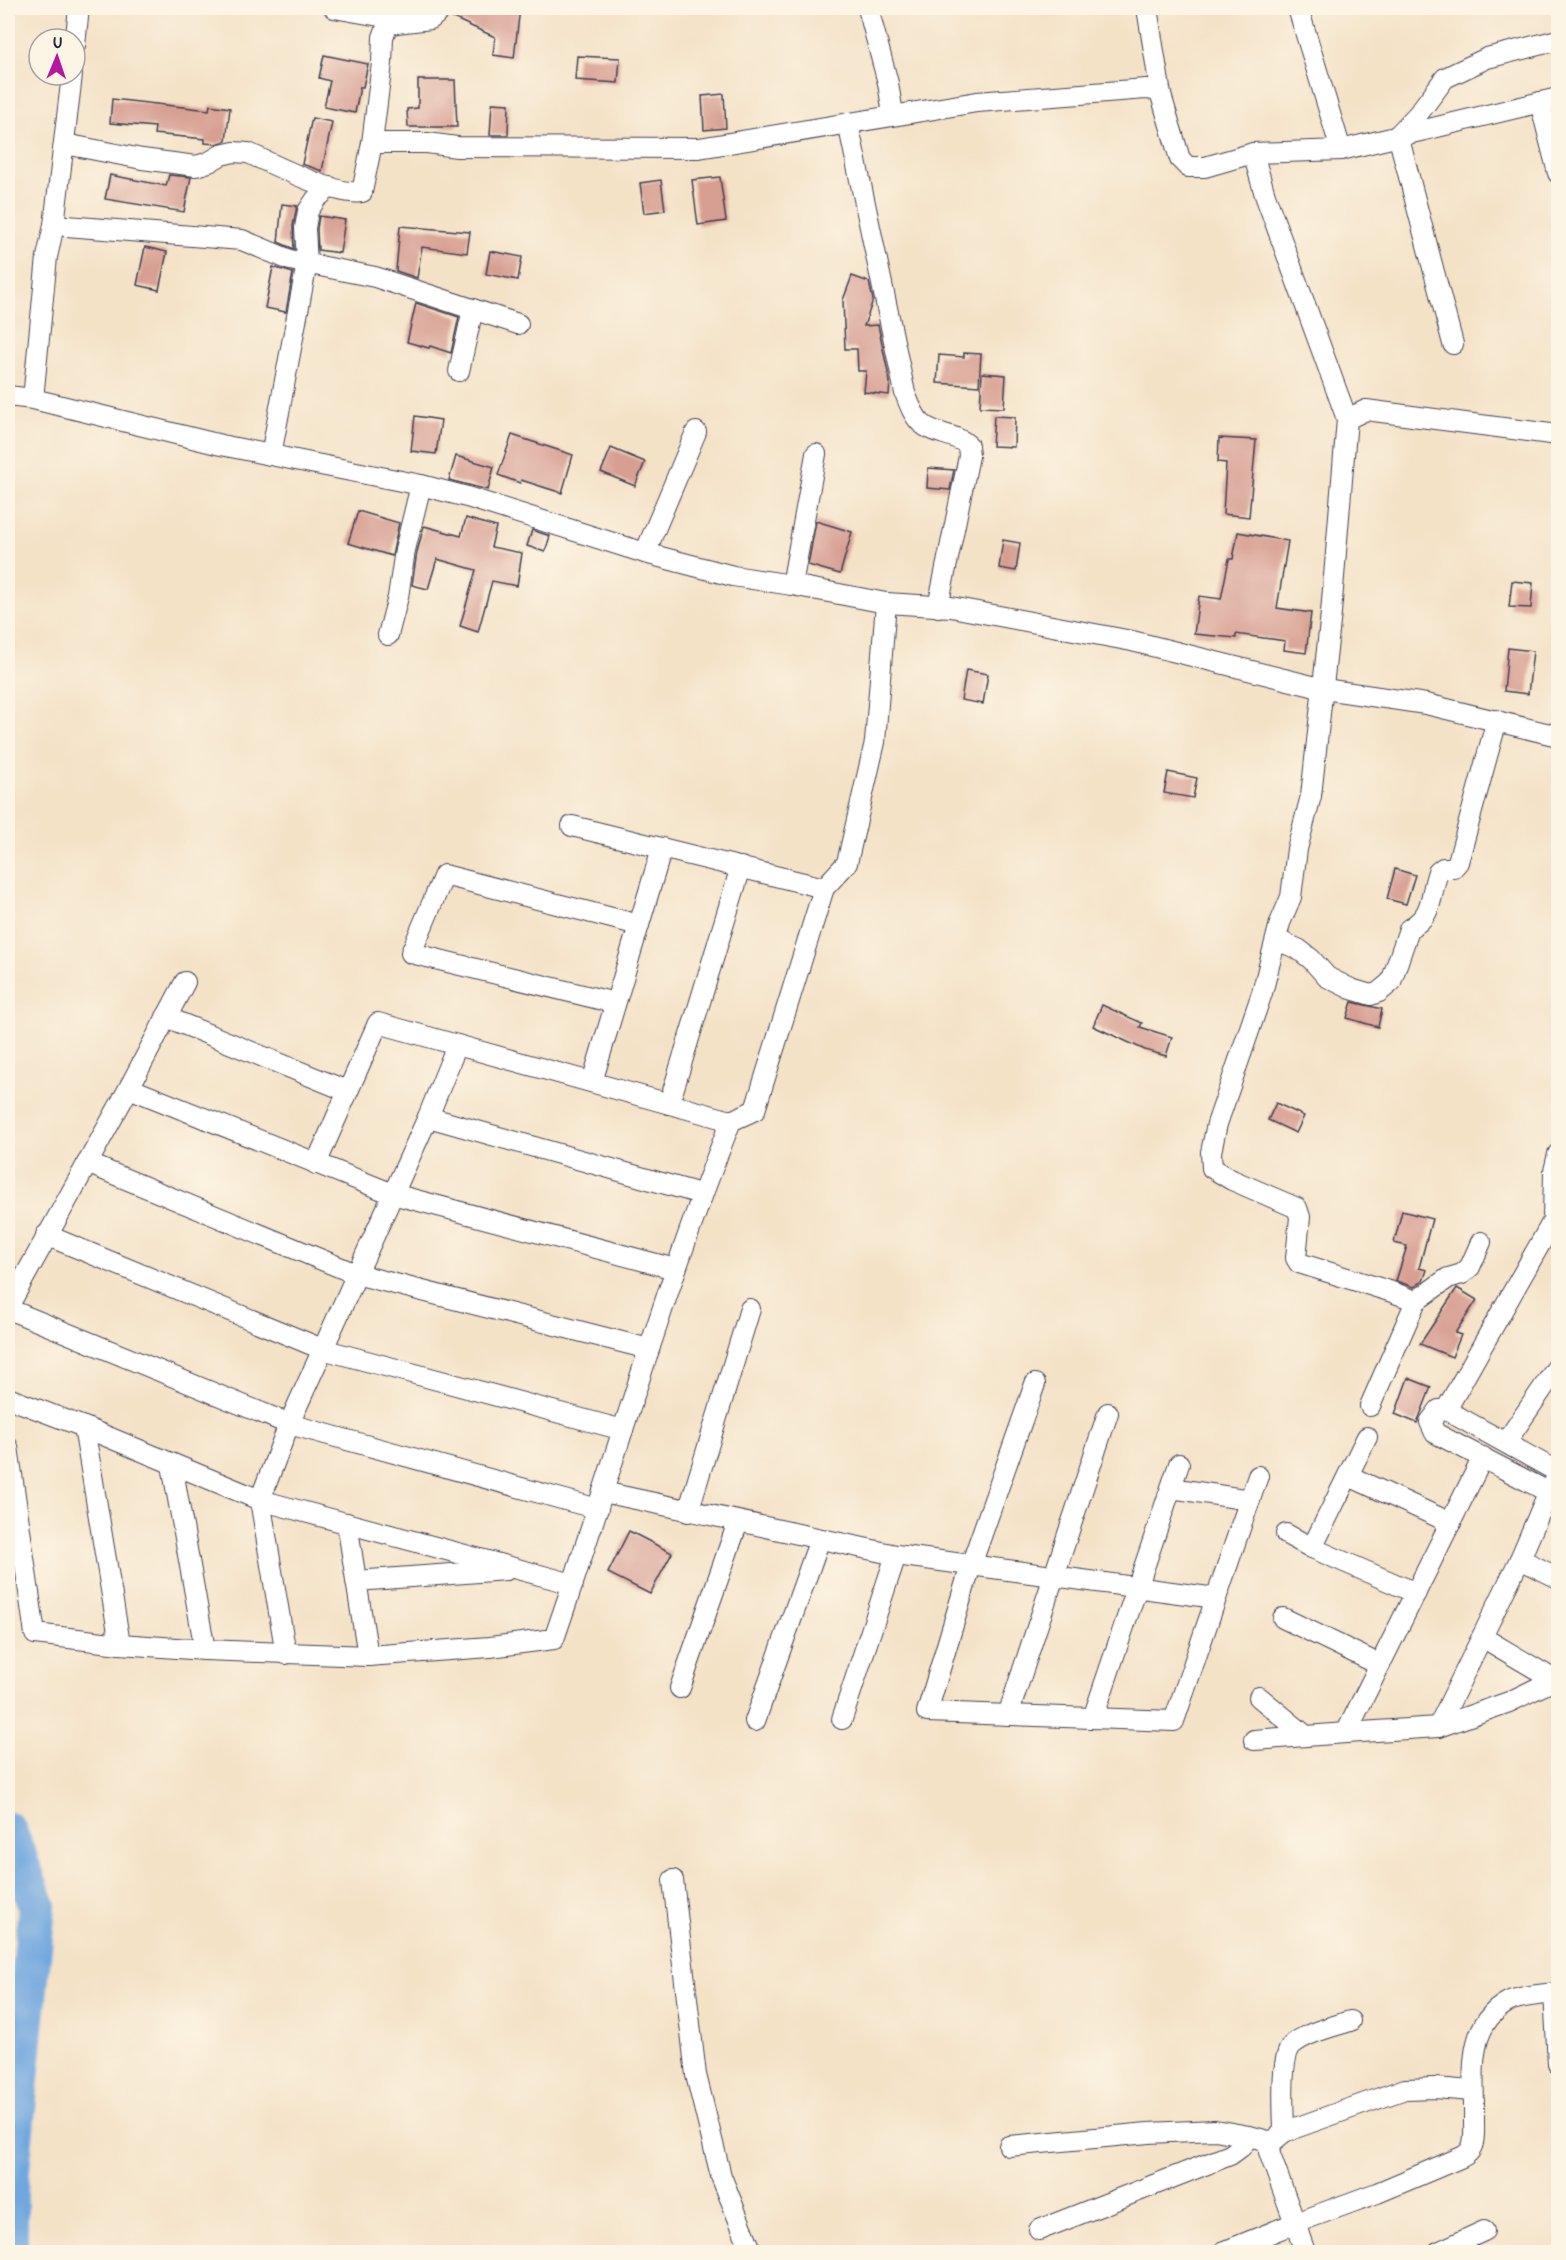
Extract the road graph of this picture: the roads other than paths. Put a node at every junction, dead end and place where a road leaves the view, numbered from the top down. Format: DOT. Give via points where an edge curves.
graph roads {
  1 [pos="79,8"];
  2 [pos="334,8"];
  3 [pos="443,8"];
  4 [pos="868,8"];
  5 [pos="1147,8"];
  6 [pos="1298,8"];
  7 [pos="405,21"];
  8 [pos="77,27"];
  9 [pos="1558,40"];
  10 [pos="71,87"];
  11 [pos="1161,95"];
  12 [pos="1549,100"];
  13 [pos="893,114"];
  14 [pos="848,123"];
  15 [pos="1398,135"];
  16 [pos="372,143"];
  17 [pos="65,144"];
  18 [pos="1341,150"];
  19 [pos="1253,153"];
  20 [pos="1558,173"];
  21 [pos="330,187"];
  22 [pos="54,225"];
  23 [pos="307,263"];
  24 [pos="473,309"];
  25 [pos="518,324"];
  26 [pos="1453,344"];
  27 [pos="459,371"];
  28 [pos="8,396"];
  29 [pos="33,399"];
  30 [pos="1347,419"];
  31 [pos="696,432"];
  32 [pos="1558,435"];
  33 [pos="816,454"];
  34 [pos="271,455"];
  35 [pos="421,485"];
  36 [pos="645,553"];
  37 [pos="792,585"];
  38 [pos="886,603"];
  39 [pos="938,607"];
  40 [pos="388,635"];
  41 [pos="1324,689"];
  42 [pos="1497,720"];
  43 [pos="1558,736"];
  44 [pos="572,826"];
  45 [pos="662,848"];
  46 [pos="741,867"];
  47 [pos="824,888"];
  48 [pos="639,924"];
  49 [pos="1277,940"];
  50 [pos="185,982"];
  51 [pos="615,1003"];
  52 [pos="166,1017"];
  53 [pos="457,1045"];
  54 [pos="592,1082"];
  55 [pos="129,1088"];
  56 [pos="347,1091"];
  57 [pos="669,1104"];
  58 [pos="428,1117"];
  59 [pos="731,1120"];
  60 [pos="1558,1154"];
  61 [pos="87,1163"];
  62 [pos="316,1164"];
  63 [pos="393,1194"];
  64 [pos="701,1194"];
  65 [pos="1556,1216"];
  66 [pos="46,1235"];
  67 [pos="1481,1242"];
  68 [pos="675,1269"];
  69 [pos="356,1274"];
  70 [pos="1416,1301"];
  71 [pos="8,1308"];
  72 [pos="750,1309"];
  73 [pos="322,1349"];
  74 [pos="648,1350"];
  75 [pos="1558,1366"];
  76 [pos="1035,1384"];
  77 [pos="8,1398"];
  78 [pos="1370,1406"];
  79 [pos="1446,1410"];
  80 [pos="1108,1413"];
  81 [pos="289,1424"];
  82 [pos="84,1427"];
  83 [pos="623,1430"];
  84 [pos="1367,1437"];
  85 [pos="1506,1442"];
  86 [pos="8,1447"];
  87 [pos="1483,1457"];
  88 [pos="1179,1464"];
  89 [pos="172,1465"];
  90 [pos="1258,1476"];
  91 [pos="1349,1476"];
  92 [pos="1556,1484"];
  93 [pos="1171,1488"];
  94 [pos="260,1500"];
  95 [pos="1250,1500"];
  96 [pos="600,1501"];
  97 [pos="688,1512"];
  98 [pos="347,1522"];
  99 [pos="738,1522"];
  100 [pos="1451,1523"];
  101 [pos="1286,1534"];
  102 [pos="820,1539"];
  103 [pos="1312,1548"];
  104 [pos="896,1555"];
  105 [pos="1520,1559"];
  106 [pos="971,1565"];
  107 [pos="522,1569"];
  108 [pos="1054,1576"];
  109 [pos="1558,1578"];
  110 [pos="356,1581"];
  111 [pos="573,1584"];
  112 [pos="1137,1587"];
  113 [pos="1416,1593"];
  114 [pos="1216,1598"];
  115 [pos="1283,1618"];
  116 [pos="1482,1637"];
  117 [pos="120,1644"];
  118 [pos="205,1650"];
  119 [pos="286,1654"];
  120 [pos="368,1656"];
  121 [pos="1380,1665"];
  122 [pos="1556,1681"];
  123 [pos="680,1688"];
  124 [pos="1259,1697"];
  125 [pos="1008,1715"];
  126 [pos="1093,1718"];
  127 [pos="842,1719"];
  128 [pos="755,1721"];
  129 [pos="1438,1727"];
  130 [pos="1346,1733"];
  131 [pos="1306,1737"];
  132 [pos="1254,1740"];
  133 [pos="673,1880"];
  134 [pos="1556,1993"];
  135 [pos="1350,2020"];
  136 [pos="1558,2064"];
  137 [pos="1472,2091"];
  138 [pos="1249,2136"];
  139 [pos="1278,2137"];
  140 [pos="1009,2146"];
  141 [pos="1295,2223"];
  142 [pos="1039,2230"];
  143 [pos="1484,2231"];
  144 [pos="750,2253"];
  145 [pos="1223,2253"];
  146 [pos="1305,2253"];
  147 [pos="1438,2253"];
  1 -- 8 [label="street"];
  2 -- 7 [label="street"];
  3 -- 7 [label="street" via="431,19"];
  4 -- 13 [label="street"];
  5 -- 11 [label="street"];
  6 -- 18 [label="street"];
  7 -- 16 [label="street" via="388,24 383,38"];
  9 -- 15 [label="street" via="1487,58 1445,78"];
  10 -- 17 [label="street"];
  11 -- 13 [label="street" via="1146,89 977,102"];
  11 -- 19 [label="street" via="1180,159 1188,167"];
  12 -- 15 [label="street"];
  12 -- 20 [label="street"];
  13 -- 14 [label="street"];
  14 -- 16 [label="street" via="699,148"];
  14 -- 39 [label="street" via="905,393 921,422 968,445"];
  15 -- 18 [label="street"];
  15 -- 26 [label="street"];
  16 -- 21 [label="street" via="362,192 353,194"];
  17 -- 21 [label="street" via="196,166 221,155 248,153"];
  17 -- 22 [label="street"];
  18 -- 19 [label="street"];
  19 -- 30 [label="street"];
  21 -- 23 [label="street" via="316,198 309,211 305,228"];
  22 -- 23 [label="street" via="242,240"];
  22 -- 29 [label="street" via="47,257"];
  23 -- 24 [label="street" via="375,277"];
  23 -- 34 [label="street"];
  24 -- 25 [label="street"];
  24 -- 27 [label="street"];
  28 -- 29 [label="street"];
  29 -- 34 [label="street"];
  30 -- 32 [label="street" via="1366,410"];
  30 -- 41 [label="street"];
  31 -- 36 [label="street"];
  33 -- 37 [label="street"];
  34 -- 35 [label="street"];
  35 -- 36 [label="street"];
  35 -- 40 [label="street"];
  36 -- 37 [label="street" via="733,576"];
  37 -- 38 [label="street"];
  38 -- 39 [label="street"];
  38 -- 47 [label="street" via="875,742 847,863"];
  39 -- 41 [label="street" via="1132,641"];
  41 -- 42 [label="street" via="1426,704"];
  41 -- 49 [label="street" via="1311,796 1297,849 1291,897"];
  42 -- 43 [label="street"];
  42 -- 49 [label="street" via="1458,862 1453,868 1438,872 1427,915 1409,929 1391,982 1371,995 1351,989 1327,977 1298,949"];
  44 -- 45 [label="street"];
  45 -- 46 [label="street"];
  45 -- 48 [label="street"];
  46 -- 47 [label="street"];
  46 -- 57 [label="street"];
  47 -- 59 [label="street" via="755,1110"];
  48 -- 51 [label="street"];
  48 -- 51 [label="street" via="444,875 411,952"];
  49 -- 70 [label="street" via="1217,1124 1212,1168 1297,1208 1299,1263"];
  50 -- 52 [label="street"];
  51 -- 54 [label="street"];
  52 -- 55 [label="street"];
  52 -- 56 [label="street"];
  53 -- 54 [label="street"];
  53 -- 56 [label="street" via="378,1023"];
  53 -- 58 [label="street"];
  54 -- 57 [label="street"];
  55 -- 61 [label="street"];
  55 -- 62 [label="street"];
  56 -- 62 [label="street"];
  57 -- 59 [label="street"];
  58 -- 63 [label="street"];
  58 -- 64 [label="street"];
  59 -- 64 [label="street"];
  60 -- 65 [label="street" via="1554,1171"];
  61 -- 66 [label="street"];
  61 -- 69 [label="street"];
  62 -- 63 [label="street"];
  63 -- 68 [label="street"];
  63 -- 69 [label="street"];
  64 -- 68 [label="street"];
  65 -- 79 [label="street"];
  66 -- 71 [label="street"];
  66 -- 73 [label="street"];
  67 -- 70 [label="street" via="1470,1267"];
  68 -- 74 [label="street"];
  69 -- 73 [label="street"];
  69 -- 74 [label="street"];
  70 -- 78 [label="street"];
  71 -- 81 [label="street"];
  72 -- 97 [label="street"];
  73 -- 81 [label="street"];
  73 -- 83 [label="street"];
  74 -- 83 [label="street"];
  75 -- 85 [label="street"];
  76 -- 106 [label="street"];
  77 -- 82 [label="street"];
  79 -- 85 [label="street"];
  79 -- 87 [label="street" via="1438,1410 1430,1422 1435,1433"];
  80 -- 108 [label="street"];
  81 -- 94 [label="street"];
  81 -- 96 [label="street"];
  82 -- 89 [label="street"];
  82 -- 117 [label="street"];
  83 -- 96 [label="street"];
  84 -- 91 [label="street"];
  85 -- 92 [label="street"];
  86 -- 117 [label="street" via="35,1634"];
  87 -- 92 [label="street"];
  87 -- 100 [label="street"];
  88 -- 93 [label="street"];
  89 -- 94 [label="street"];
  89 -- 118 [label="street"];
  90 -- 95 [label="street"];
  91 -- 100 [label="street"];
  91 -- 103 [label="street"];
  92 -- 105 [label="street"];
  93 -- 95 [label="street"];
  93 -- 112 [label="street"];
  94 -- 98 [label="street"];
  94 -- 119 [label="street"];
  95 -- 114 [label="street"];
  96 -- 97 [label="street"];
  96 -- 111 [label="street"];
  97 -- 99 [label="street"];
  98 -- 107 [label="street"];
  98 -- 110 [label="street"];
  99 -- 102 [label="street"];
  99 -- 123 [label="street"];
  100 -- 113 [label="street"];
  101 -- 103 [label="street"];
  102 -- 104 [label="street"];
  102 -- 128 [label="street"];
  103 -- 113 [label="street"];
  104 -- 106 [label="street"];
  104 -- 127 [label="street"];
  105 -- 109 [label="street"];
  105 -- 116 [label="street"];
  106 -- 108 [label="street"];
  106 -- 125 [label="street" via="927,1712"];
  107 -- 110 [label="street"];
  107 -- 111 [label="street"];
  108 -- 112 [label="street"];
  108 -- 125 [label="street"];
  110 -- 120 [label="street"];
  111 -- 120 [label="street" via="554,1639"];
  112 -- 114 [label="street"];
  112 -- 126 [label="street"];
  113 -- 121 [label="street"];
  114 -- 126 [label="street" via="1174,1721"];
  115 -- 121 [label="street"];
  116 -- 122 [label="street"];
  116 -- 129 [label="street"];
  117 -- 118 [label="street"];
  118 -- 119 [label="street"];
  119 -- 120 [label="street"];
  121 -- 130 [label="street"];
  122 -- 129 [label="street"];
  124 -- 131 [label="street"];
  125 -- 126 [label="street"];
  129 -- 130 [label="street"];
  130 -- 131 [label="street"];
  131 -- 132 [label="street"];
  133 -- 144 [label="street" via="696,2075 721,2176"];
  134 -- 136 [label="street"];
  134 -- 137 [label="street" via="1510,2001 1493,2013 1479,2034"];
  135 -- 139 [label="street" via="1292,2044 1285,2064"];
  137 -- 139 [label="street" via="1405,2089"];
  137 -- 141 [label="street" via="1472,2147 1462,2157"];
  138 -- 139 [label="street"];
  138 -- 140 [label="street" via="1215,2130 1180,2131"];
  138 -- 142 [label="street" via="1230,2155"];
  139 -- 141 [label="street" via="1269,2152"];
  141 -- 145 [label="street"];
  141 -- 146 [label="street"];
  143 -- 147 [label="street"];
}
